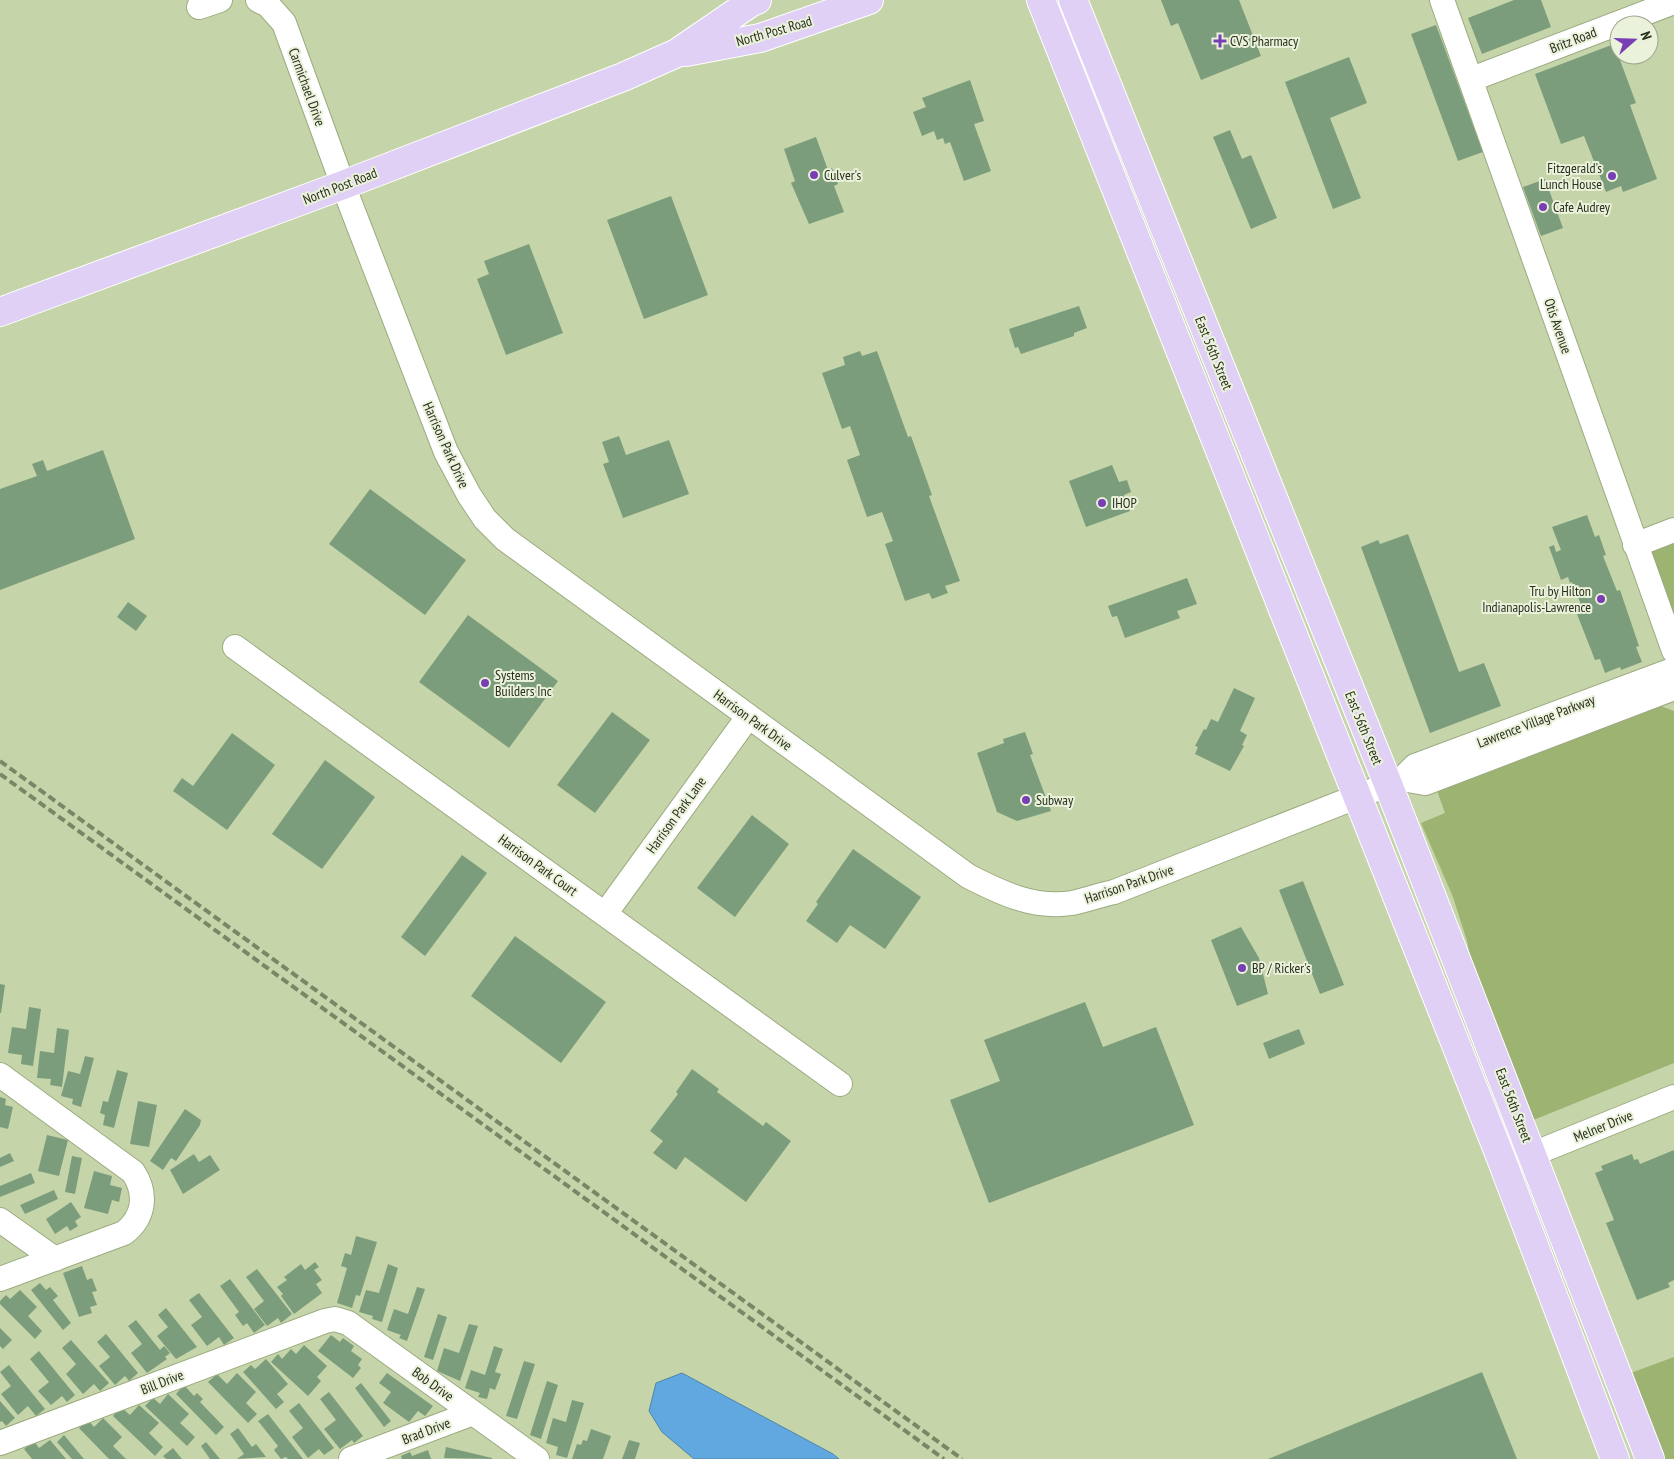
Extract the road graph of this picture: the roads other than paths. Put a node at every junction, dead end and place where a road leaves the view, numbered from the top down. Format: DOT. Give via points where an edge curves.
graph roads {
  1 [pos="258,0"];
  2 [pos="757,0"];
  3 [pos="869,0"];
  4 [pos="1041,0"];
  5 [pos="1073,0"];
  6 [pos="1442,0"];
  7 [pos="1674,2"];
  8 [pos="677,53"];
  9 [pos="1472,79"];
  10 [pos="342,185"];
  11 [pos="1127,218"];
  12 [pos="1188,289"];
  13 [pos="0,312"];
  14 [pos="1184,362"];
  15 [pos="1258,465"];
  16 [pos="1674,530"];
  17 [pos="1635,545"];
  18 [pos="235,647"];
  19 [pos="1674,651"];
  20 [pos="1674,672"];
  21 [pos="1674,688"];
  22 [pos="748,717"];
  23 [pos="1381,787"];
  24 [pos="605,914"];
  25 [pos="1434,990"];
  26 [pos="0,1075"];
  27 [pos="840,1084"];
  28 [pos="1674,1097"];
  29 [pos="1533,1154"];
  30 [pos="0,1220"];
  31 [pos="55,1259"];
  32 [pos="0,1279"];
  33 [pos="324,1321"];
  34 [pos="474,1413"];
  35 [pos="0,1443"];
  36 [pos="351,1459"];
  37 [pos="537,1459"];
  38 [pos="1615,1459"];
  39 [pos="1650,1459"];
  1 -- 10 [label="street, Carmichael Drive" via="268,5 284,22"];
  2 -- 8 [label="main road, North Post Road"];
  3 -- 8 [label="main road, North Post Road" via="760,38"];
  4 -- 11 [label="main road, East 56th Street"];
  5 -- 12 [label="main road, East 56th Street"];
  6 -- 9 [label="street, Otis Avenue"];
  7 -- 9 [label="street, Britz Road"];
  8 -- 10 [label="main road, North Post Road" via="623,77"];
  9 -- 17 [label="street, Otis Avenue"];
  10 -- 13 [label="main road, North Post Road"];
  10 -- 22 [label="street, Harrison Park Drive" via="446,452 468,495 485,519 505,539"];
  11 -- 12 [label="main road" via="1139,223 1149,235 1171,288 1178,292"];
  11 -- 14 [label="main road, East 56th Street"];
  12 -- 15 [label="main road, East 56th Street"];
  14 -- 15 [label="main road" via="1200,366 1230,435 1244,456"];
  14 -- 23 [label="main road, East 56th Street"];
  15 -- 23 [label="main road, East 56th Street"];
  16 -- 17 [label="street"];
  17 -- 19 [label="street, Otis Avenue"];
  18 -- 24 [label="street, Harrison Park Court"];
  20 -- 23 [label="street, Lawrence Village Parkway" via="1415,766"];
  21 -- 23 [label="street, Lawrence Village Parkway" via="1425,783"];
  22 -- 23 [label="street, Harrison Park Drive" via="968,876 1027,901 1070,903 1114,892"];
  22 -- 24 [label="street, Harrison Park Lane"];
  23 -- 25 [label="main road, East 56th Street"];
  23 -- 29 [label="main road, East 56th Street"];
  24 -- 27 [label="street, Harrison Park Court"];
  25 -- 29 [label="main road" via="1483,1082 1514,1150 1523,1155"];
  25 -- 38 [label="main road, East 56th Street"];
  26 -- 31 [label="street" via="133,1172 142,1191 139,1215 126,1230"];
  28 -- 29 [label="street, Melner Drive"];
  29 -- 39 [label="main road, East 56th Street"];
  30 -- 31 [label="street"];
  31 -- 32 [label="street"];
  33 -- 34 [label="street, Bob Drive" via="336,1319 348,1323"];
  33 -- 35 [label="street, Bill Drive"];
  34 -- 36 [label="street, Brad Drive"];
  34 -- 37 [label="street, Bob Drive"];
}
